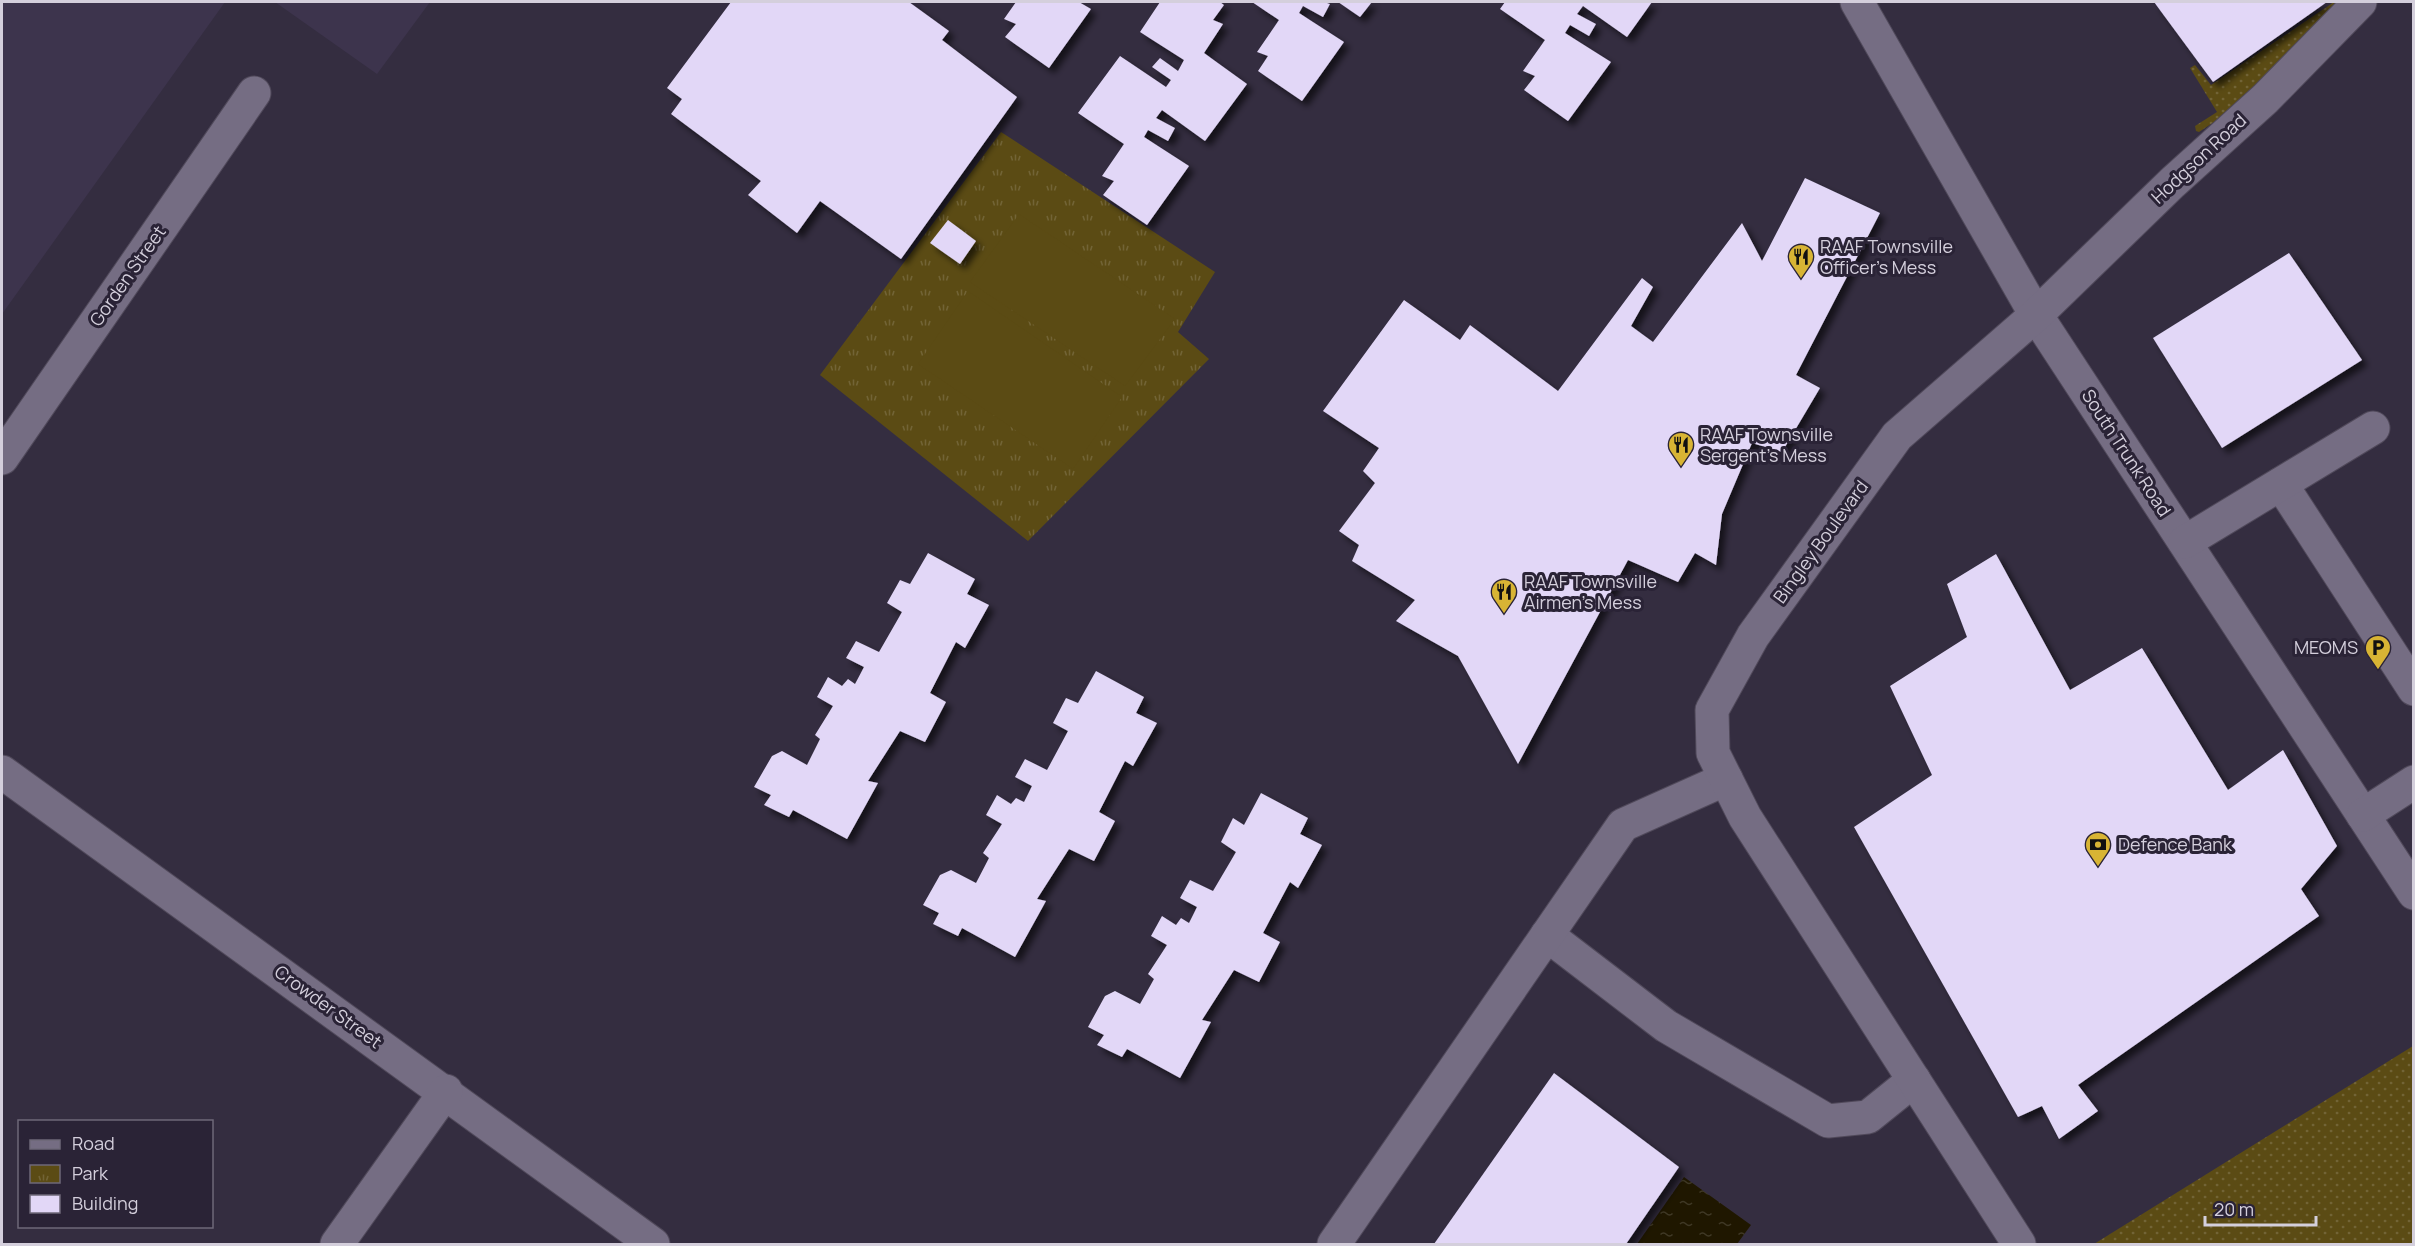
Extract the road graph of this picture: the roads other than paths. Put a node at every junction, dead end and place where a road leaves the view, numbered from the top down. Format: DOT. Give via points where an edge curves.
graph roads {
  1 [pos="1857,2"];
  2 [pos="2360,2"];
  3 [pos="254,93"];
  4 [pos="2036,315"];
  5 [pos="2373,428"];
  6 [pos="2,458"];
  7 [pos="2281,484"];
  8 [pos="2185,542"];
  9 [pos="2414,689"];
  10 [pos="2,772"];
  11 [pos="1726,779"];
  12 [pos="2414,782"];
  13 [pos="2363,815"];
  14 [pos="2414,893"];
  15 [pos="1547,935"];
  16 [pos="1914,1080"];
  17 [pos="446,1091"];
  18 [pos="337,1245"];
  19 [pos="653,1245"];
  20 [pos="1334,1245"];
  21 [pos="2019,1245"];
  1 -- 4 [label="street, South Trunk Road"];
  2 -- 4 [label="street, Hodgson Road" via="2265,99"];
  3 -- 6 [label="street, Gorden Street"];
  4 -- 8 [label="street, South Trunk Road"];
  4 -- 11 [label="street, Bingley Boulevard" via="1897,436 1753,636 1712,710 1713,753"];
  5 -- 7 [label="street"];
  7 -- 8 [label="street"];
  7 -- 9 [label="street"];
  8 -- 13 [label="street, South Trunk Road"];
  10 -- 17 [label="street, Crowder Street"];
  11 -- 15 [label="street" via="1623,825"];
  11 -- 16 [label="street, Bingley Boulevard" via="1745,817"];
  12 -- 13 [label="street"];
  13 -- 14 [label="street, South Trunk Road"];
  15 -- 16 [label="street" via="1666,1026 1828,1121 1868,1117"];
  15 -- 20 [label="street"];
  16 -- 21 [label="street, Bingley Boulevard"];
  17 -- 18 [label="street"];
  17 -- 19 [label="street, Crowder Street"];
}
